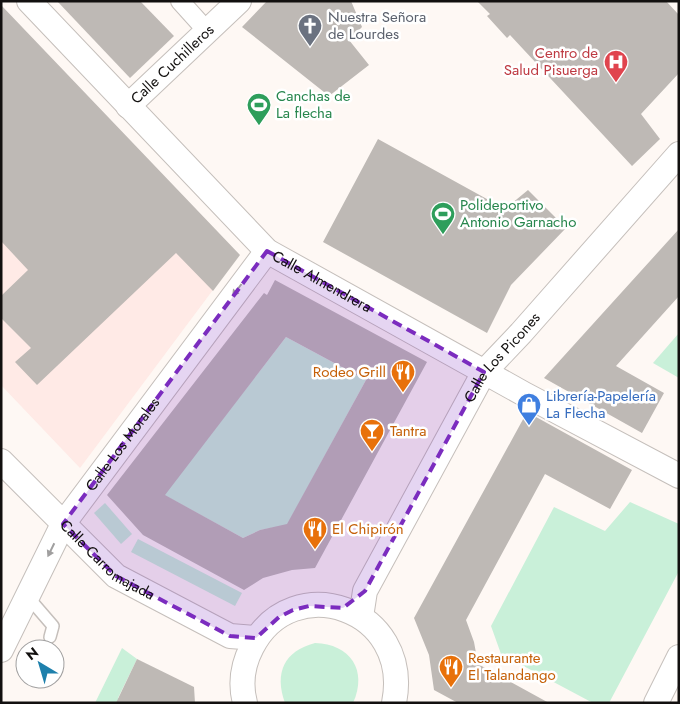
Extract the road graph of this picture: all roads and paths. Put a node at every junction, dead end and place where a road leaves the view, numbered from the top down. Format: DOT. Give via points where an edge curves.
graph roads {
  1 [pos="29,1"];
  2 [pos="180,1"];
  3 [pos="239,1"];
  4 [pos="208,31"];
  5 [pos="128,106"];
  6 [pos="679,154"];
  7 [pos="266,251"];
  8 [pos="484,372"];
  9 [pos="1,461"];
  10 [pos="679,476"];
  11 [pos="64,524"];
  12 [pos="28,597"];
  13 [pos="352,613"];
  14 [pos="50,637"];
  15 [pos="251,648"];
  16 [pos="1,650"];
  17 [pos="679,657"];
  18 [pos="245,703"];
  19 [pos="394,703"];
  20 [pos="656,703"];
  1 -- 5 [label="street, Calle Almendrera"];
  2 -- 4 [label="street"];
  3 -- 4 [label="street, Calle Cuchilleros"];
  4 -- 5 [label="street, Calle Cuchilleros"];
  5 -- 7 [label="street, Calle Almendrera"];
  6 -- 8 [label="street, Calle Los Picones"];
  7 -- 8 [label="street, Calle Almendrera"];
  7 -- 11 [label="street, Calle Los Morales, one-way"];
  8 -- 10 [label="street, Calle Almendrera"];
  8 -- 13 [label="street, Calle Los Picones"];
  9 -- 11 [label="street, Calle Carromajada"];
  11 -- 12 [label="street, Calle Los Morales, one-way"];
  11 -- 15 [label="street, Calle Carromajada" via="116,576"];
  12 -- 14 [label="lane" via="54,626"];
  12 -- 16 [label="street, Calle Los Morales"];
  13 -- 15 [label="street" via="333,606 293,610 266,627"];
  13 -- 19 [label="street" via="370,623 392,654 397,687"];
  15 -- 18 [label="street" via="242,677"];
  17 -- 20 [label="street"];
}
